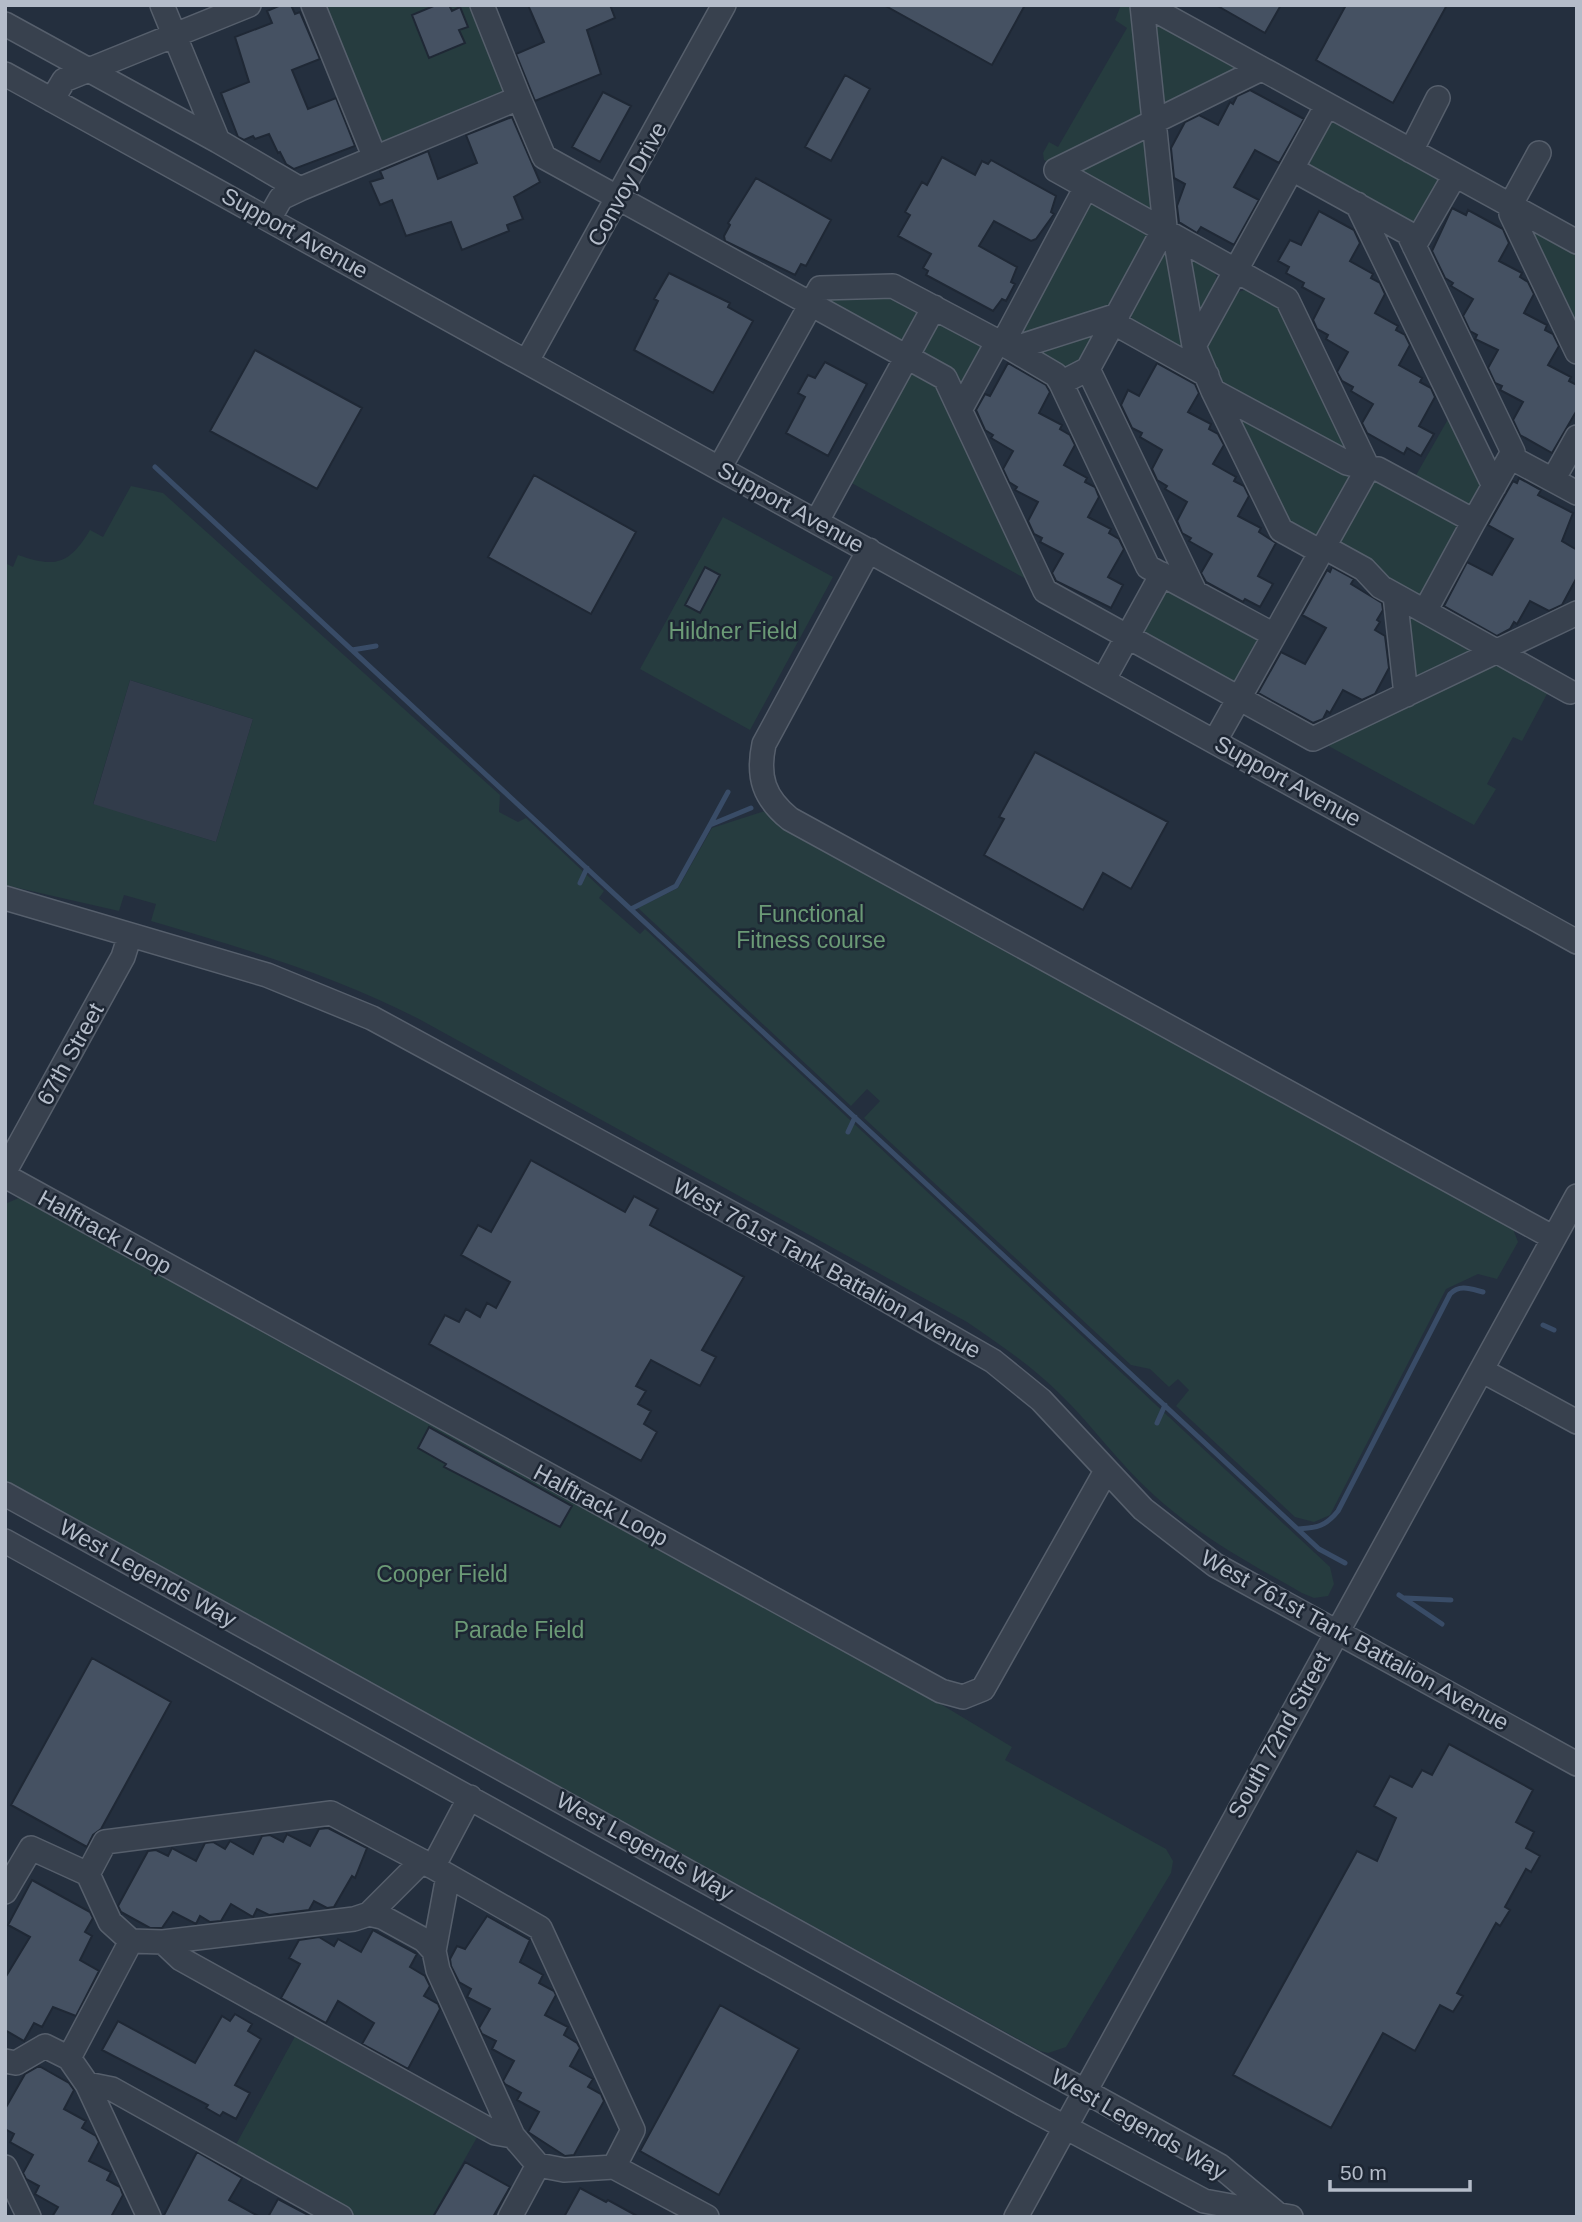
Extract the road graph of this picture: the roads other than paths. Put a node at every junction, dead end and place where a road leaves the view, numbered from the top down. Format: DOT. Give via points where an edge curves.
graph roads {
  1 [pos="162,5"];
  2 [pos="248,5"];
  3 [pos="313,5"];
  4 [pos="482,5"];
  5 [pos="724,5"];
  6 [pos="1144,5"];
  7 [pos="5,24"];
  8 [pos="175,35"];
  9 [pos="1261,69"];
  10 [pos="89,70"];
  11 [pos="5,74"];
  12 [pos="519,98"];
  13 [pos="1438,98"];
  14 [pos="52,100"];
  15 [pos="1327,105"];
  16 [pos="1154,121"];
  17 [pos="218,141"];
  18 [pos="1411,151"];
  19 [pos="1539,153"];
  20 [pos="375,158"];
  21 [pos="1292,169"];
  22 [pos="1455,175"];
  23 [pos="1086,187"];
  24 [pos="300,189"];
  25 [pos="619,198"];
  26 [pos="1357,205"];
  27 [pos="1510,206"];
  28 [pos="269,219"];
  29 [pos="1169,234"];
  30 [pos="1577,242"];
  31 [pos="1414,246"];
  32 [pos="1236,271"];
  33 [pos="811,304"];
  34 [pos="934,307"];
  35 [pos="1116,319"];
  36 [pos="1004,344"];
  37 [pos="1194,346"];
  38 [pos="1577,352"];
  39 [pos="906,357"];
  40 [pos="527,361"];
  41 [pos="1088,369"];
  42 [pos="1060,383"];
  43 [pos="1210,383"];
  44 [pos="960,410"];
  45 [pos="1577,437"];
  46 [pos="1510,457"];
  47 [pos="720,467"];
  48 [pos="1368,468"];
  49 [pos="1553,480"];
  50 [pos="1494,486"];
  51 [pos="1577,493"];
  52 [pos="817,521"];
  53 [pos="1474,521"];
  54 [pos="1322,549"];
  55 [pos="869,550"];
  56 [pos="1162,574"];
  57 [pos="1195,592"];
  58 [pos="1395,595"];
  59 [pos="1425,611"];
  60 [pos="1577,613"];
  61 [pos="1274,635"];
  62 [pos="1127,636"];
  63 [pos="1497,651"];
  64 [pos="1104,679"];
  65 [pos="1570,692"];
  66 [pos="1406,695"];
  67 [pos="1239,698"];
  68 [pos="1215,741"];
  69 [pos="5,898"];
  70 [pos="130,934"];
  71 [pos="1577,942"];
  72 [pos="5,1174"];
  73 [pos="1577,1196"];
  74 [pos="1554,1238"];
  75 [pos="1483,1371"];
  76 [pos="1577,1422"];
  77 [pos="1106,1472"];
  78 [pos="5,1494"];
  79 [pos="5,1541"];
  80 [pos="1337,1631"];
  81 [pos="1577,1764"];
  82 [pos="470,1797"];
  83 [pos="434,1868"];
  84 [pos="88,1874"];
  85 [pos="5,1892"];
  86 [pos="369,1914"];
  87 [pos="131,1941"];
  88 [pos="163,1942"];
  89 [pos="434,1951"];
  90 [pos="69,2058"];
  91 [pos="5,2061"];
  92 [pos="86,2084"];
  93 [pos="1085,2092"];
  94 [pos="1065,2127"];
  95 [pos="513,2136"];
  96 [pos="538,2165"];
  97 [pos="5,2166"];
  98 [pos="614,2167"];
  99 [pos="1283,2215"];
  100 [pos="29,2217"];
  101 [pos="149,2217"];
  102 [pos="341,2217"];
  103 [pos="510,2217"];
  104 [pos="707,2217"];
  105 [pos="1016,2217"];
  1 -- 8 [label="street"];
  2 -- 8 [label="street"];
  3 -- 20 [label="street"];
  4 -- 12 [label="street"];
  5 -- 25 [label="street, Convoy Drive"];
  6 -- 9 [label="street"];
  6 -- 16 [label="street"];
  7 -- 10 [label="street"];
  8 -- 10 [label="street"];
  8 -- 17 [label="street"];
  9 -- 15 [label="street"];
  9 -- 16 [label="street"];
  10 -- 14 [label="street" via="64,80"];
  10 -- 17 [label="street"];
  11 -- 14 [label="street, Support Avenue"];
  12 -- 20 [label="street"];
  12 -- 25 [label="street" via="544,157"];
  13 -- 18 [label="street"];
  14 -- 28 [label="street, Support Avenue"];
  15 -- 18 [label="street"];
  15 -- 21 [label="street"];
  16 -- 23 [label="street" via="1056,170"];
  16 -- 29 [label="street"];
  17 -- 24 [label="street"];
  18 -- 22 [label="street"];
  19 -- 27 [label="street"];
  20 -- 24 [label="street"];
  21 -- 26 [label="street"];
  21 -- 32 [label="street"];
  22 -- 27 [label="street"];
  22 -- 31 [label="street"];
  23 -- 29 [label="street"];
  23 -- 36 [label="street"];
  24 -- 28 [label="street" via="281,198"];
  25 -- 33 [label="street"];
  25 -- 40 [label="street, Convoy Drive"];
  26 -- 31 [label="street" via="1408,233"];
  26 -- 50 [label="street"];
  27 -- 30 [label="street"];
  27 -- 38 [label="street"];
  28 -- 40 [label="street, Support Avenue"];
  29 -- 32 [label="street"];
  29 -- 35 [label="street"];
  29 -- 37 [label="street"];
  31 -- 46 [label="street" via="1513,452"];
  32 -- 37 [label="street"];
  32 -- 48 [label="street" via="1287,299"];
  33 -- 34 [label="street" via="820,288 893,286"];
  33 -- 39 [label="street"];
  33 -- 47 [label="street"];
  34 -- 36 [label="street"];
  34 -- 39 [label="street"];
  35 -- 36 [label="street"];
  35 -- 41 [label="street"];
  35 -- 43 [label="street"];
  36 -- 42 [label="street" via="1056,375"];
  36 -- 44 [label="street"];
  37 -- 43 [label="street"];
  39 -- 44 [label="street" via="945,378"];
  39 -- 52 [label="street"];
  40 -- 47 [label="street, Support Avenue"];
  41 -- 42 [label="street"];
  41 -- 57 [label="street"];
  42 -- 56 [label="street" via="1148,567"];
  43 -- 48 [label="street" via="1346,463"];
  43 -- 54 [label="street" via="1281,530"];
  44 -- 62 [label="street" via="1045,591"];
  45 -- 49 [label="street"];
  46 -- 49 [label="street"];
  46 -- 50 [label="street"];
  47 -- 52 [label="street, Support Avenue"];
  48 -- 53 [label="street" via="1378,469"];
  48 -- 54 [label="street"];
  49 -- 51 [label="street"];
  50 -- 53 [label="street"];
  52 -- 55 [label="street, Support Avenue"];
  53 -- 59 [label="street"];
  54 -- 58 [label="street" via="1364,569"];
  54 -- 61 [label="street"];
  55 -- 64 [label="street, Support Avenue"];
  55 -- 74 [label="street" via="764,744 761,780 776,808"];
  56 -- 57 [label="street"];
  56 -- 62 [label="street"];
  57 -- 61 [label="street"];
  58 -- 59 [label="street"];
  58 -- 66 [label="street"];
  59 -- 63 [label="street"];
  60 -- 63 [label="street"];
  61 -- 67 [label="street"];
  62 -- 64 [label="street"];
  62 -- 67 [label="street"];
  63 -- 65 [label="street"];
  63 -- 66 [label="street"];
  64 -- 68 [label="street, Support Avenue"];
  66 -- 67 [label="street" via="1313,739"];
  67 -- 68 [label="street"];
  68 -- 71 [label="street, Support Avenue"];
  69 -- 70 [label="street, West 761st Tank Battalion Avenue"];
  70 -- 72 [label="street, 67th Street" via="123,957"];
  70 -- 77 [label="street, West 761st Tank Battalion Avenue" via="267,975 372,1018 808,1255 993,1361 1041,1400"];
  72 -- 77 [label="street, Halftrack Loop" via="941,1691 962,1697 984,1689"];
  73 -- 74 [label="street, South 72nd Street"];
  74 -- 75 [label="street, South 72nd Street"];
  75 -- 76 [label="street"];
  75 -- 80 [label="street, South 72nd Street"];
  77 -- 80 [label="street, West 761st Tank Battalion Avenue" via="1143,1509 1215,1565"];
  78 -- 93 [label="street, West Legends Way"];
  79 -- 82 [label="street, West Legends Way"];
  80 -- 81 [label="street, West 761st Tank Battalion Avenue"];
  80 -- 93 [label="street, South 72nd Street"];
  82 -- 83 [label="street"];
  82 -- 94 [label="street, West Legends Way"];
  83 -- 84 [label="street" via="331,1813 105,1842"];
  83 -- 86 [label="street"];
  83 -- 89 [label="street"];
  83 -- 98 [label="street" via="540,1928 633,2130"];
  84 -- 85 [label="street" via="31,1848"];
  84 -- 87 [label="street" via="110,1922"];
  86 -- 88 [label="street"];
  86 -- 89 [label="street" via="424,1940"];
  87 -- 88 [label="street"];
  87 -- 90 [label="street"];
  88 -- 95 [label="street" via="181,1959 471,2120 495,2133"];
  89 -- 95 [label="street" via="438,1970"];
  90 -- 91 [label="street" via="45,2046 16,2063"];
  90 -- 92 [label="street"];
  92 -- 101 [label="street"];
  92 -- 102 [label="street" via="111,2090"];
  93 -- 94 [label="street, South 72nd Street"];
  93 -- 99 [label="street, West Legends Way" via="1220,2166"];
  94 -- 99 [label="street, West Legends Way" via="1204,2201"];
  94 -- 105 [label="street, South 72nd Street"];
  95 -- 96 [label="street"];
  96 -- 98 [label="street" via="564,2170"];
  96 -- 103 [label="street"];
  97 -- 100 [label="street"];
  98 -- 104 [label="street"];
}
